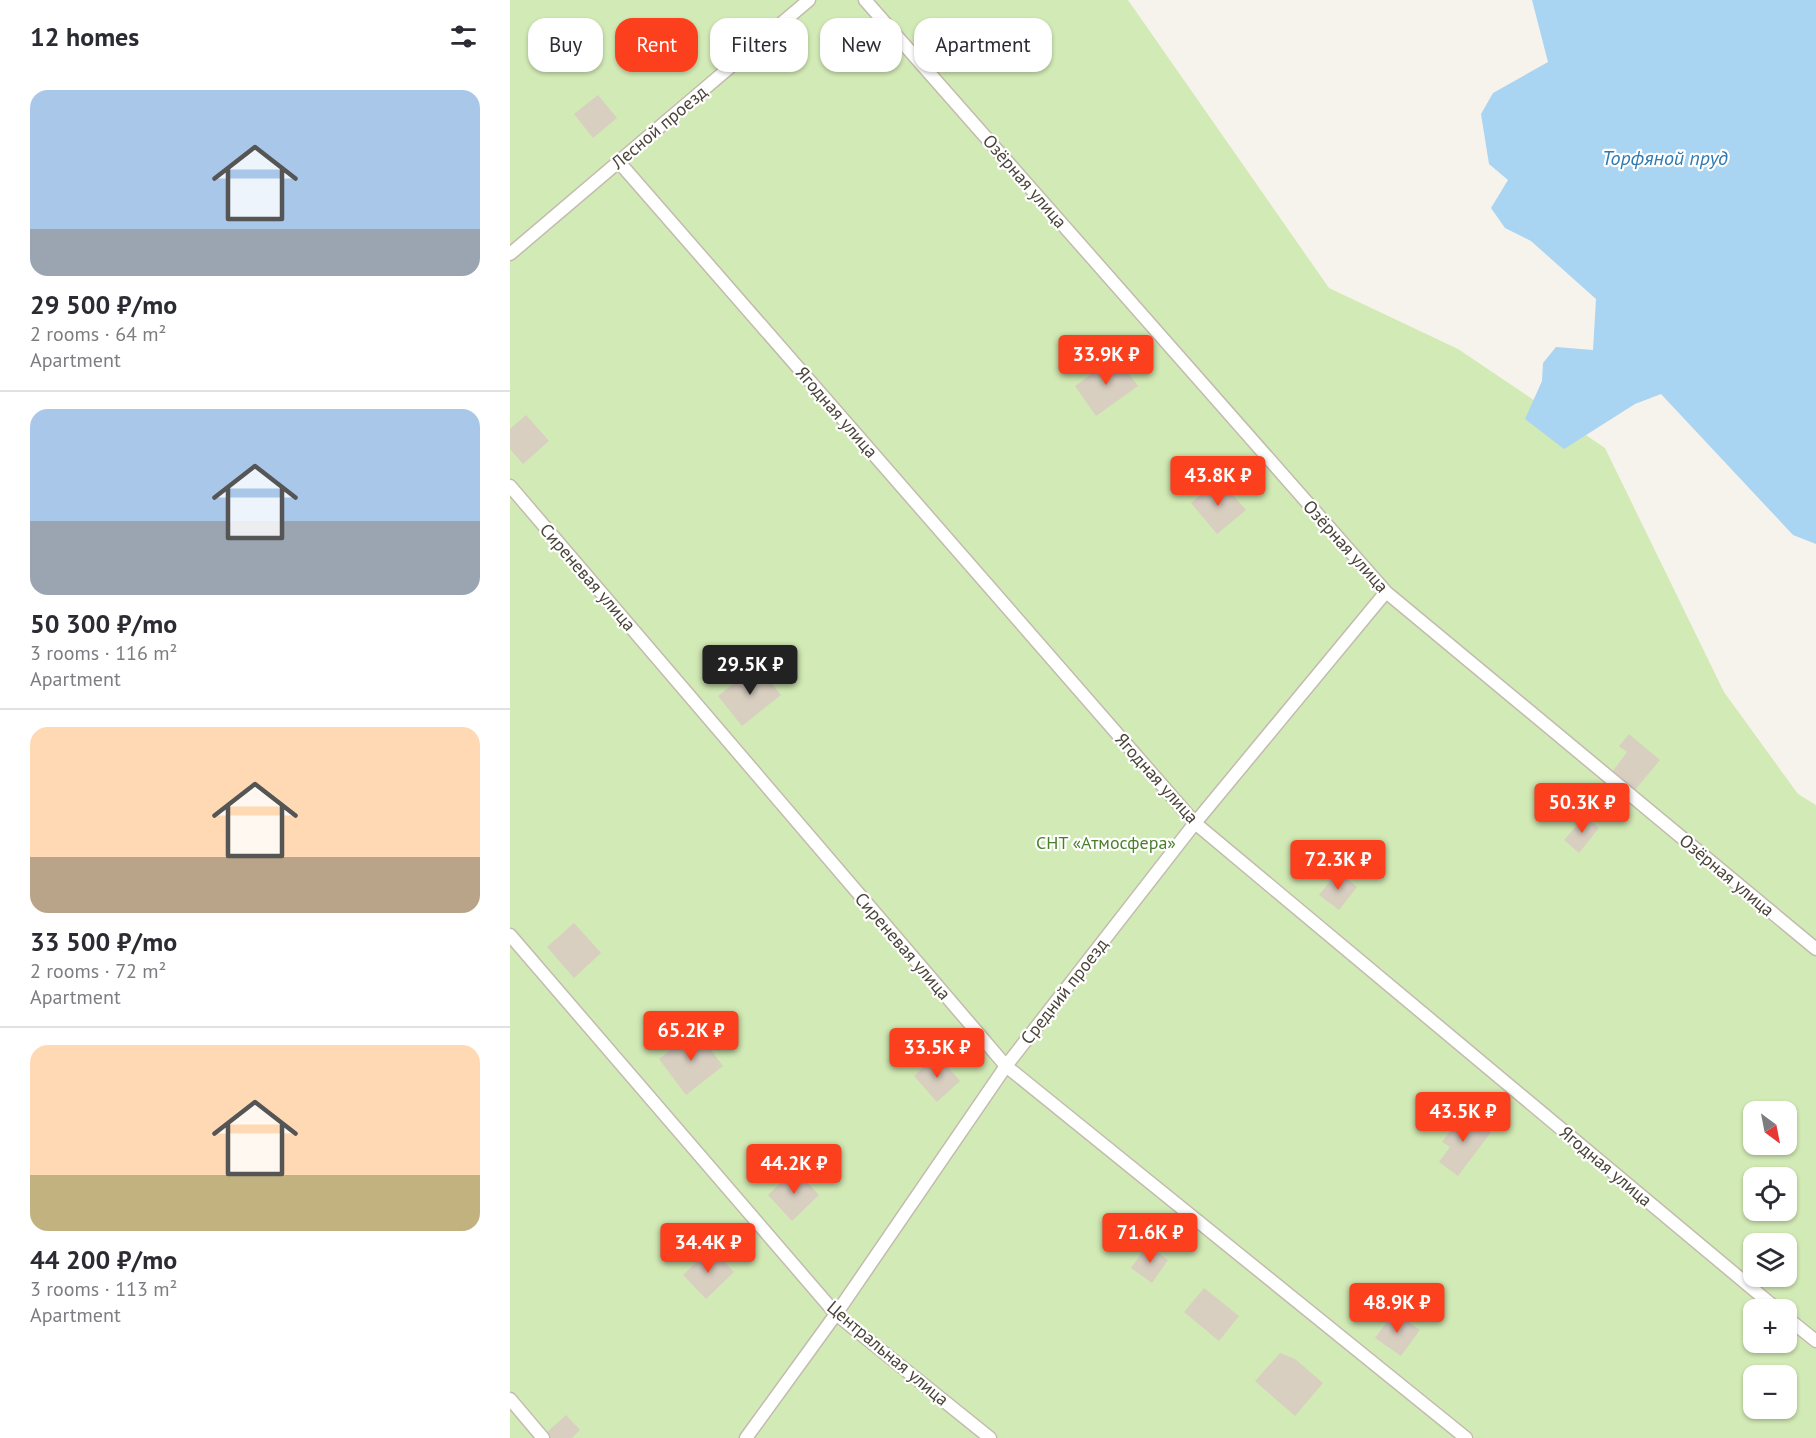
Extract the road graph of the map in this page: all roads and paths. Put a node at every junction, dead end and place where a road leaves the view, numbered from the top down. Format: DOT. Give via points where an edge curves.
graph roads {
  1 [pos="809,0"];
  2 [pos="866,0"];
  3 [pos="618,161"];
  4 [pos="510,254"];
  5 [pos="510,486"];
  6 [pos="1386,592"];
  7 [pos="1195,823"];
  8 [pos="510,935"];
  9 [pos="1816,949"];
  10 [pos="1006,1066"];
  11 [pos="1765,1299"];
  12 [pos="837,1314"];
  13 [pos="1797,1326"];
  14 [pos="1816,1341"];
  15 [pos="510,1400"];
  16 [pos="543,1438"];
  17 [pos="746,1438"];
  18 [pos="990,1438"];
  19 [pos="1466,1438"];
  1 -- 3 [label="lane, Лесной проезд"];
  2 -- 6 [label="lane, Озёрная улица"];
  3 -- 4 [label="lane, Лесной проезд"];
  3 -- 7 [label="lane, Ягодная улица"];
  5 -- 10 [label="lane, Сиреневая улица"];
  6 -- 7 [label="lane, Средний проезд"];
  6 -- 9 [label="lane, Озёрная улица"];
  7 -- 10 [label="lane, Средний проезд"];
  7 -- 11 [label="lane, Ягодная улица"];
  8 -- 12 [label="lane, Центральная улица"];
  10 -- 12 [label="lane, Средний проезд"];
  10 -- 19 [label="lane, Сиреневая улица"];
  12 -- 17 [label="lane, Средний проезд"];
  12 -- 18 [label="lane, Центральная улица"];
  13 -- 14 [label="lane"];
  15 -- 16 [label="lane"];
}
